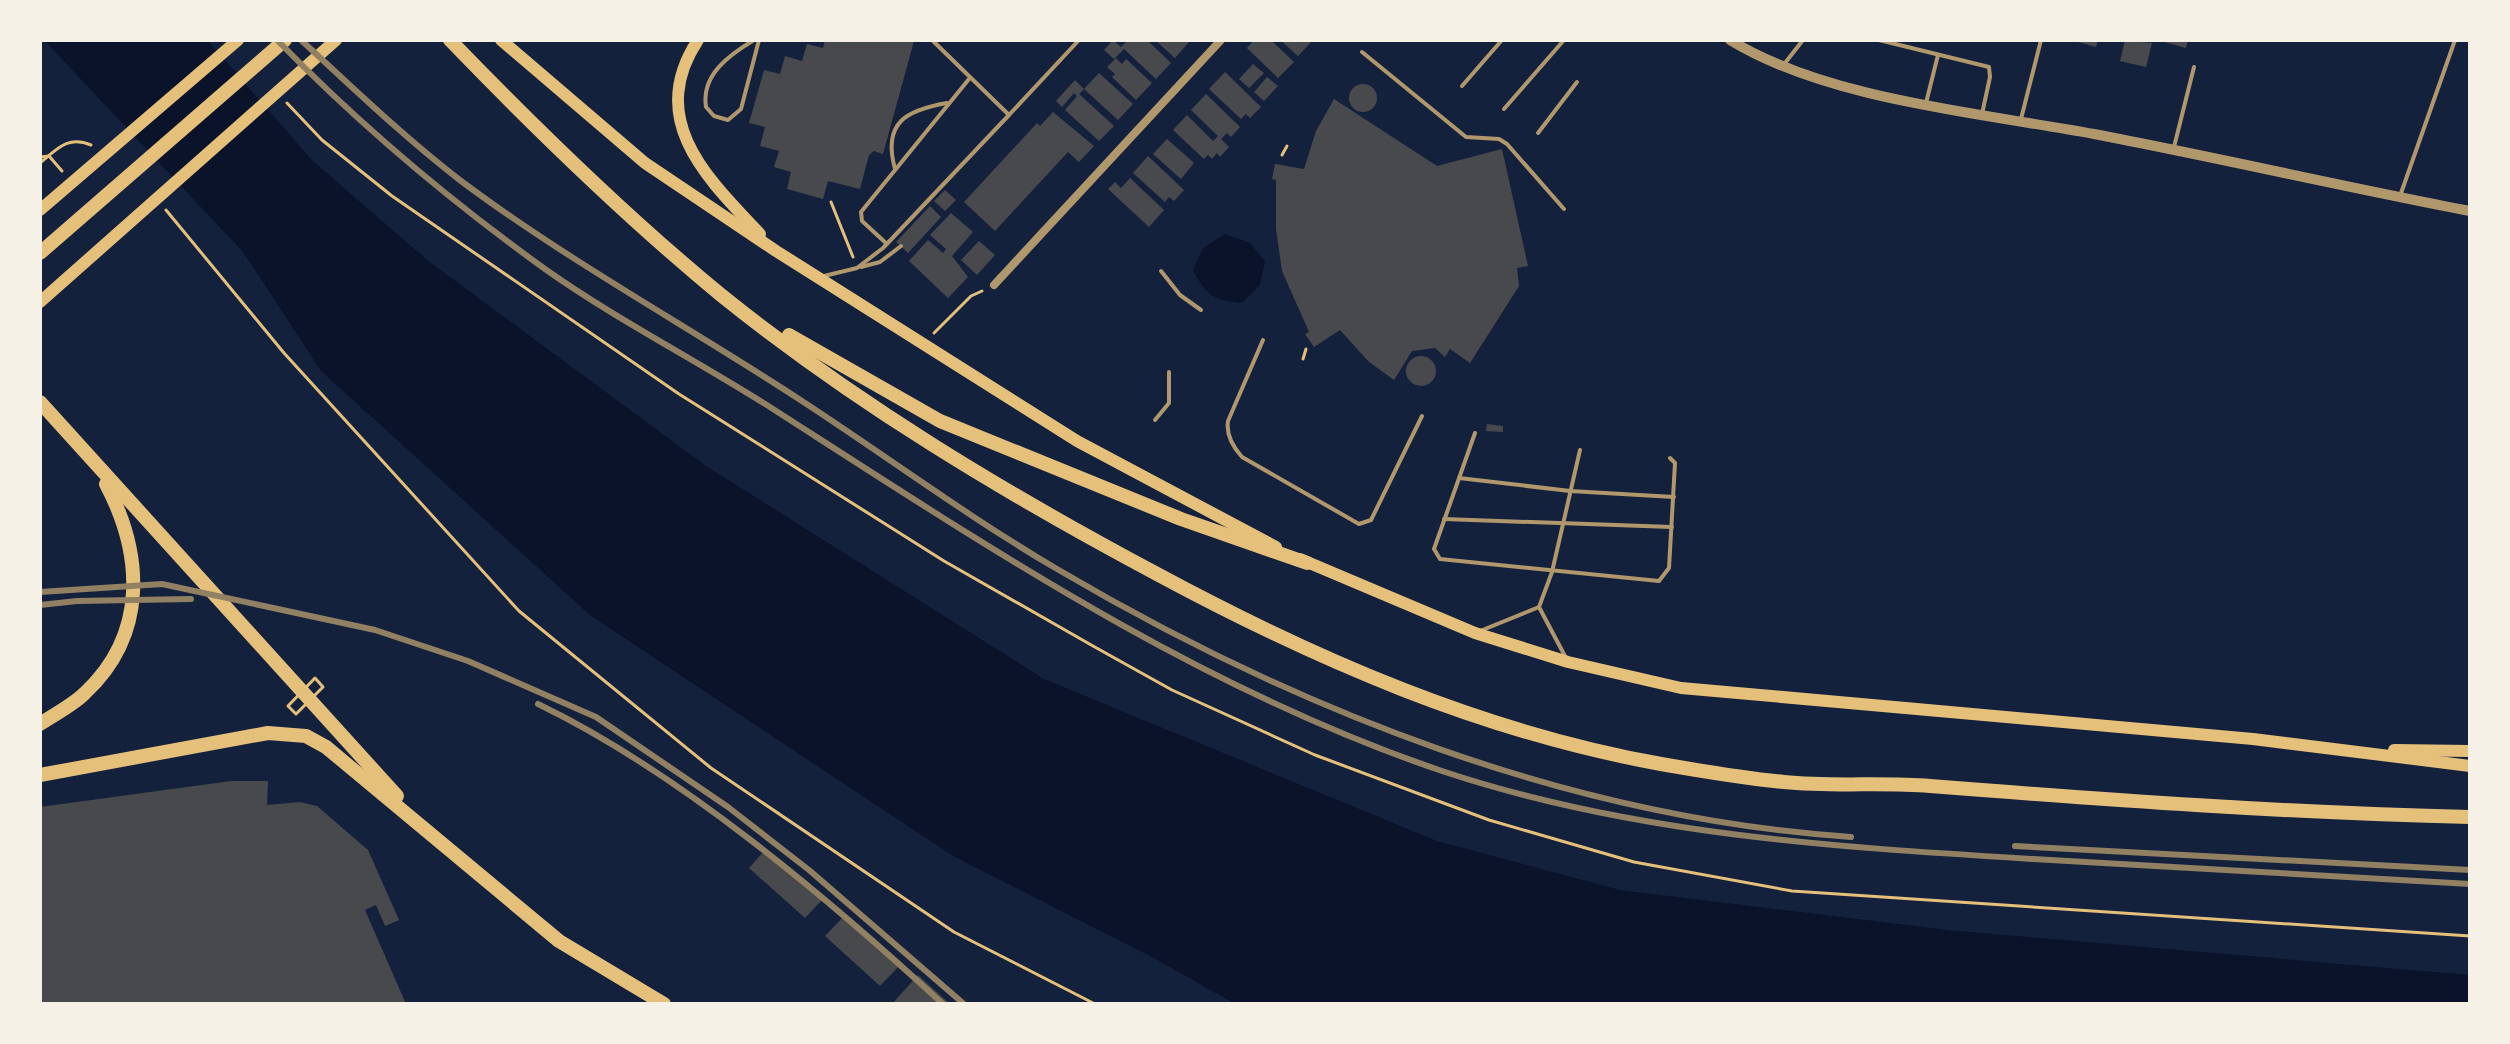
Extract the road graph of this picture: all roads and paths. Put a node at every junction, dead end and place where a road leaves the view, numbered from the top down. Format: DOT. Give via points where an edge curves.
graph roads {
  1 [pos="238,40"];
  2 [pos="285,40"];
  3 [pos="336,40"];
  4 [pos="450,40"];
  5 [pos="501,40"];
  6 [pos="698,40"];
  7 [pos="757,40"];
  8 [pos="932,40"];
  9 [pos="1079,40"];
  10 [pos="1221,40"];
  11 [pos="1502,40"];
  12 [pos="1564,40"];
  13 [pos="1730,40"];
  14 [pos="1803,40"];
  15 [pos="1879,40"];
  16 [pos="2041,40"];
  17 [pos="2455,40"];
  18 [pos="1362,52"];
  19 [pos="1938,54"];
  20 [pos="1783,65"];
  21 [pos="2194,67"];
  22 [pos="969,79"];
  23 [pos="1577,82"];
  24 [pos="1462,86"];
  25 [pos="949,103"];
  26 [pos="1926,103"];
  27 [pos="1504,109"];
  28 [pos="1982,114"];
  29 [pos="1009,115"];
  30 [pos="2021,121"];
  31 [pos="1538,133"];
  32 [pos="1287,146"];
  33 [pos="99,149"];
  34 [pos="2173,149"];
  35 [pos="1282,155"];
  36 [pos="49,156"];
  37 [pos="40,157"];
  38 [pos="40,163"];
  39 [pos="895,169"];
  40 [pos="2399,197"];
  41 [pos="831,202"];
  42 [pos="162,206"];
  43 [pos="1564,209"];
  44 [pos="40,210"];
  45 [pos="2470,211"];
  46 [pos="887,244"];
  47 [pos="901,246"];
  48 [pos="776,251"];
  49 [pos="40,253"];
  50 [pos="857,268"];
  51 [pos="1161,271"];
  52 [pos="821,277"];
  53 [pos="994,285"];
  54 [pos="724,297"];
  55 [pos="40,302"];
  56 [pos="1201,310"];
  57 [pos="1263,340"];
  58 [pos="923,344"];
  59 [pos="1306,349"];
  60 [pos="1303,359"];
  61 [pos="1169,372"];
  62 [pos="40,402"];
  63 [pos="1422,416"];
  64 [pos="1155,420"];
  65 [pos="1475,433"];
  66 [pos="1580,450"];
  67 [pos="1670,458"];
  68 [pos="98,470"];
  69 [pos="1459,478"];
  70 [pos="1570,491"];
  71 [pos="1674,497"];
  72 [pos="1444,519"];
  73 [pos="1564,523"];
  74 [pos="1672,527"];
  75 [pos="1307,563"];
  76 [pos="1552,572"];
  77 [pos="1539,607"];
  78 [pos="1475,633"];
  79 [pos="1568,662"];
  80 [pos="315,678"];
  81 [pos="323,687"];
  82 [pos="288,706"];
  83 [pos="296,714"];
  84 [pos="40,724"];
  85 [pos="2338,749"];
  86 [pos="2470,751"];
  87 [pos="2470,766"];
  88 [pos="40,775"];
  89 [pos="2470,817"];
  90 [pos="436,838"];
  91 [pos="664,1004"];
  92 [pos="1095,1004"];
  1 -- 44 [label="main road"];
  2 -- 49 [label="highway"];
  3 -- 55 [label="main road"];
  4 -- 54 [label="highway" via="620,208"];
  5 -- 48 [label="main road" via="645,163"];
  6 -- 48 [label="main road" via="682,76 680,127 709,180"];
  7 -- 7 [label="lane" via="729,58 708,82 706,107 719,119 728,120 741,109"];
  8 -- 22 [label="lane"];
  9 -- 29 [label="lane"];
  10 -- 53 [label="street"];
  11 -- 24 [label="lane"];
  12 -- 27 [label="lane"];
  13 -- 20 [label="street"];
  14 -- 20 [label="lane"];
  15 -- 19 [label="lane"];
  16 -- 30 [label="lane"];
  17 -- 40 [label="lane"];
  18 -- 43 [label="lane" via="1466,137 1507,144"];
  19 -- 26 [label="lane"];
  19 -- 28 [label="lane" via="1989,67"];
  20 -- 26 [label="street"];
  21 -- 34 [label="lane"];
  22 -- 25 [label="lane"];
  22 -- 29 [label="lane"];
  23 -- 31 [label="lane"];
  25 -- 39 [label="lane"];
  25 -- 39 [label="lane" via="915,109 903,117 892,144"];
  26 -- 28 [label="street"];
  28 -- 30 [label="street"];
  29 -- 46 [label="lane"];
  30 -- 34 [label="street"];
  32 -- 35 [label="path"];
  33 -- 36 [label="path" via="66,141"];
  34 -- 40 [label="street"];
  36 -- 37 [label="path"];
  36 -- 38 [label="path"];
  39 -- 46 [label="lane" via="860,216"];
  40 -- 45 [label="street"];
  41 -- 50 [label="path"];
  42 -- 92 [label="path" via="284,353 519,611 711,768 954,932"];
  46 -- 50 [label="lane"];
  47 -- 50 [label="lane" via="880,262"];
  48 -- 52 [label="main road"];
  50 -- 52 [label="lane"];
  51 -- 56 [label="lane"];
  52 -- 58 [label="main road"];
  53 -- 58 [label="path" via="971,296"];
  54 -- 75 [label="highway" via="940,421 1181,519"];
  54 -- 89 [label="highway" via="931,443 1086,537 1272,635 1372,679 1540,736 1657,764 1786,783 1923,785 2195,806"];
  57 -- 63 [label="lane" via="1228,421 1235,449 1359,524 1371,520"];
  58 -- 75 [label="main road" via="1077,441"];
  59 -- 60 [label="path"];
  61 -- 64 [label="lane" via="1169,403"];
  62 -- 68 [label="highway"];
  65 -- 69 [label="lane"];
  66 -- 70 [label="lane"];
  67 -- 71 [label="lane" via="1675,463"];
  68 -- 84 [label="highway" via="134,559 133,610 116,653 86,692"];
  68 -- 90 [label="highway"];
  69 -- 70 [label="lane"];
  69 -- 72 [label="lane"];
  70 -- 71 [label="lane"];
  70 -- 73 [label="lane"];
  71 -- 74 [label="lane"];
  72 -- 73 [label="lane"];
  72 -- 76 [label="lane" via="1434,549 1440,559"];
  73 -- 74 [label="lane"];
  73 -- 76 [label="lane"];
  74 -- 76 [label="lane" via="1668,572 1659,581"];
  75 -- 78 [label="main road"];
  76 -- 77 [label="lane"];
  77 -- 78 [label="lane"];
  77 -- 79 [label="lane"];
  78 -- 79 [label="main road"];
  79 -- 85 [label="main road" via="1681,688"];
  80 -- 81 [label="path"];
  82 -- 83 [label="path"];
  85 -- 86 [label="main road"];
  85 -- 87 [label="main road"];
  88 -- 90 [label="highway" via="268,733 306,736"];
  90 -- 91 [label="highway" via="559,941"];
}
